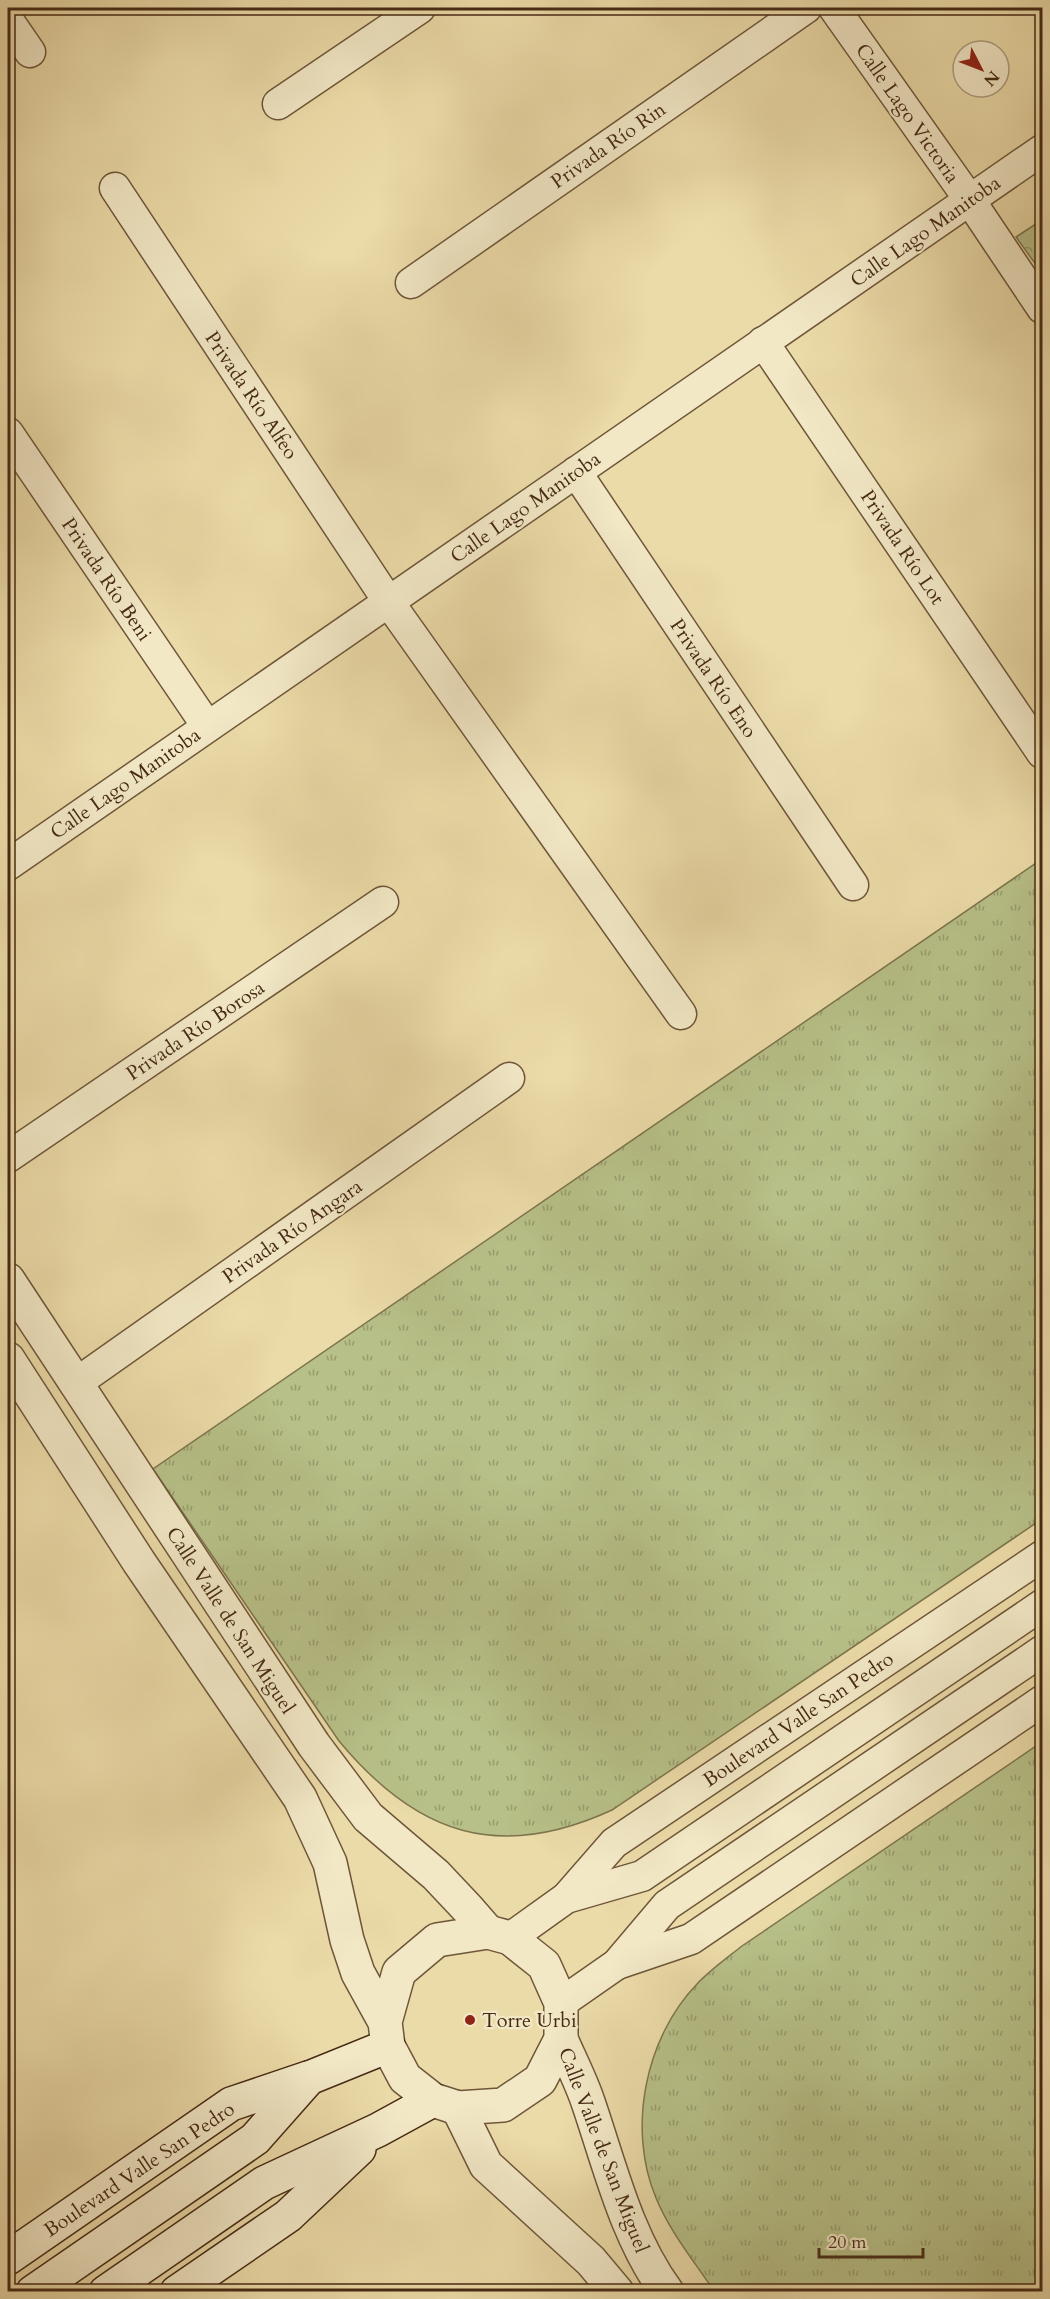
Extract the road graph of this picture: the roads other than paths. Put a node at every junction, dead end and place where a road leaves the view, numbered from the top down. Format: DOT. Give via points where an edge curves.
graph roads {
  1 [pos="420,8"];
  2 [pos="806,8"];
  3 [pos="834,8"];
  4 [pos="8,20"];
  5 [pos="30,52"];
  6 [pos="278,104"];
  7 [pos="1042,150"];
  8 [pos="115,188"];
  9 [pos="969,199"];
  10 [pos="411,283"];
  11 [pos="1042,308"];
  12 [pos="763,342"];
  13 [pos="8,432"];
  14 [pos="576,472"];
  15 [pos="388,601"];
  16 [pos="207,726"];
  17 [pos="1042,753"];
  18 [pos="12,852"];
  19 [pos="853,885"];
  20 [pos="383,902"];
  21 [pos="681,1014"];
  22 [pos="509,1078"];
  23 [pos="8,1157"];
  24 [pos="8,1280"];
  25 [pos="8,1359"];
  26 [pos="75,1384"];
  27 [pos="1042,1556"];
  28 [pos="1042,1605"];
  29 [pos="1042,1651"];
  30 [pos="1042,1701"];
  31 [pos="566,1898"];
  32 [pos="499,1935"];
  33 [pos="617,1964"];
  34 [pos="561,2003"];
  35 [pos="386,2034"];
  36 [pos="561,2039"];
  37 [pos="309,2078"];
  38 [pos="446,2104"];
  39 [pos="378,2130"];
  40 [pos="8,2258"];
  41 [pos="33,2292"];
  42 [pos="106,2292"];
  43 [pos="177,2292"];
  44 [pos="617,2292"];
  45 [pos="667,2292"];
  1 -- 6 [label="street"];
  2 -- 10 [label="street, Privada Río Rin"];
  3 -- 9 [label="street, Calle Lago Victoria"];
  4 -- 5 [label="street"];
  7 -- 9 [label="street, Calle Lago Manitoba"];
  8 -- 15 [label="street, Privada Río Alfeo"];
  9 -- 11 [label="street, Calle Lago Victoria"];
  9 -- 12 [label="street, Calle Lago Manitoba"];
  12 -- 14 [label="street, Calle Lago Manitoba"];
  12 -- 17 [label="street, Privada Río Lot"];
  13 -- 16 [label="street, Privada Río Beni"];
  14 -- 15 [label="street, Calle Lago Manitoba"];
  14 -- 19 [label="street, Privada Río Eno"];
  15 -- 16 [label="street, Calle Lago Manitoba"];
  15 -- 21 [label="street, Privada Río Alfeo"];
  16 -- 18 [label="street, Calle Lago Manitoba"];
  20 -- 23 [label="street, Privada Río Borosa"];
  22 -- 26 [label="street, Privada Río Angara"];
  24 -- 26 [label="street, Calle Valle de San Miguel"];
  25 -- 35 [label="street, Calle Valle de San Miguel" via="139,1562 300,1798 330,1863 347,1940"];
  26 -- 32 [label="street, Calle Valle de San Miguel" via="327,1763 368,1817"];
  27 -- 31 [label="street, Boulevard Valle San Pedro" via="614,1843"];
  28 -- 31 [label="street, Boulevard Valle San Pedro" via="642,1876"];
  29 -- 33 [label="street" via="667,1905"];
  30 -- 33 [label="street" via="691,1939"];
  31 -- 32 [label="street, Boulevard Valle San Pedro"];
  32 -- 34 [label="street" via="544,1965"];
  32 -- 35 [label="street" via="437,1940 399,1972"];
  33 -- 34 [label="street"];
  34 -- 36 [label="street"];
  35 -- 37 [label="street, Boulevard Valle San Pedro"];
  35 -- 38 [label="street" via="405,2078"];
  36 -- 38 [label="street" via="540,2079 503,2105"];
  36 -- 45 [label="street, Calle Valle de San Miguel" via="587,2099 626,2216 653,2273"];
  37 -- 40 [label="street, Boulevard Valle San Pedro" via="231,2104"];
  37 -- 41 [label="street, Boulevard Valle San Pedro" via="255,2139"];
  38 -- 39 [label="street"];
  38 -- 44 [label="street" via="486,2165 591,2261"];
  39 -- 42 [label="street" via="264,2183"];
  39 -- 43 [label="street" via="288,2216"];
}
